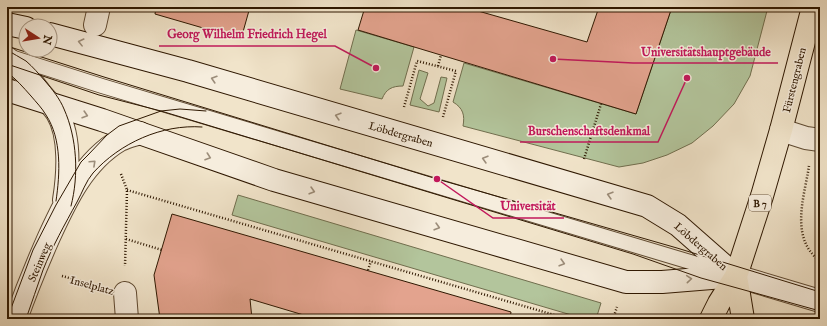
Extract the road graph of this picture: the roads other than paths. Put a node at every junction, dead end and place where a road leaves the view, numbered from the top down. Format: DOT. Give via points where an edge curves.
graph roads {
  1 [pos="813,7"];
  2 [pos="7,24"];
  3 [pos="18,26"];
  4 [pos="58,36"];
  5 [pos="7,57"];
  6 [pos="7,90"];
  7 [pos="48,103"];
  8 [pos="781,130"];
  9 [pos="140,133"];
  10 [pos="813,139"];
  11 [pos="63,206"];
  12 [pos="736,276"];
  13 [pos="125,293"];
  14 [pos="820,301"];
  15 [pos="16,319"];
  16 [pos="127,319"];
  17 [pos="711,319"];
  18 [pos="743,319"];
  1 -- 8 [label="main road, Fürstengraben / B 7"];
  2 -- 3 [label="main road"];
  12 -- 4 [label="main road, Löbdergraben, one-way" via="678,225 647,206 180,69"];
  5 -- 7 [label="main road" via="20,68"];
  5 -- 12 [label="lane"];
  6 -- 7 [label="main road, Löbdergraben"];
  7 -- 9 [label="main road, Löbdergraben, one-way"];
  7 -- 11 [label="main road, Steinweg" via="62,125 67,148"];
  8 -- 10 [label="main road"];
  8 -- 12 [label="main road, B 7"];
  11 -- 9 [label="main road, Steinweg, one-way" via="86,169 121,140"];
  9 -- 12 [label="main road, Löbdergraben, one-way" via="274,180 626,282"];
  11 -- 15 [label="main road, Steinweg"];
  12 -- 14 [label="main road"];
  12 -- 17 [label="main road, B 7"];
  12 -- 18 [label="main road, B 7"];
  13 -- 16 [label="main road, Inselplatz"];
}
